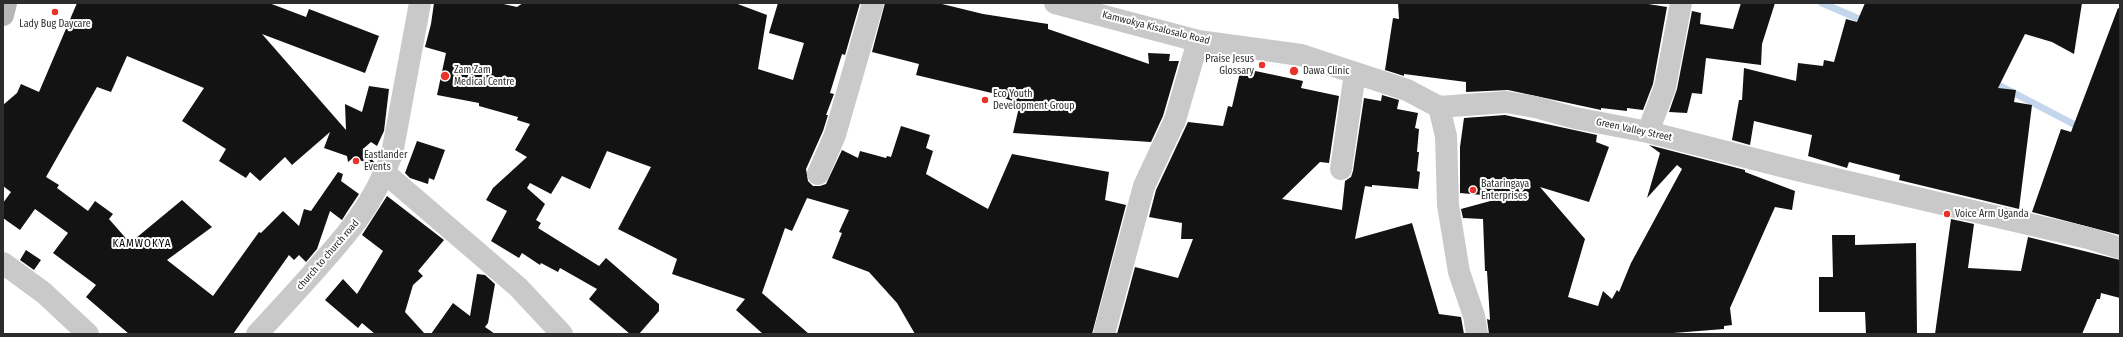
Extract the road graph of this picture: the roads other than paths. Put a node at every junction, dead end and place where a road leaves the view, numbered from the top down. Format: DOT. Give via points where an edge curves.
graph roads {
  1 [pos="6,3"];
  2 [pos="420,3"];
  3 [pos="873,3"];
  4 [pos="1055,3"];
  5 [pos="1681,3"];
  6 [pos="3,15"];
  7 [pos="1198,41"];
  8 [pos="1355,73"];
  9 [pos="1439,107"];
  10 [pos="1648,132"];
  11 [pos="1341,169"];
  12 [pos="385,173"];
  13 [pos="818,174"];
  14 [pos="2120,248"];
  15 [pos="3,262"];
  16 [pos="88,334"];
  17 [pos="257,334"];
  18 [pos="562,334"];
  19 [pos="1104,334"];
  20 [pos="1477,334"];
  1 -- 6 [label="street"];
  2 -- 12 [label="street, church to church road" via="392,154"];
  3 -- 13 [label="street" via="835,135"];
  4 -- 7 [label="street, Kamwokya Kisalosalo Road"];
  5 -- 10 [label="street" via="1665,87"];
  7 -- 8 [label="street, Kamwokya Kisalosalo Road" via="1301,55"];
  7 -- 19 [label="street" via="1175,120 1144,186"];
  8 -- 9 [label="street, Kamwokya Kisalosalo Road" via="1407,90"];
  8 -- 11 [label="street"];
  9 -- 10 [label="street, Green Valley Street" via="1506,102"];
  9 -- 20 [label="street" via="1446,136 1448,205 1459,272 1474,316"];
  10 -- 14 [label="street, Green Valley Street" via="2088,238"];
  12 -- 17 [label="street, church to church road" via="369,205 348,233"];
  12 -- 18 [label="street" via="518,287"];
  15 -- 16 [label="street" via="44,293"];
}
